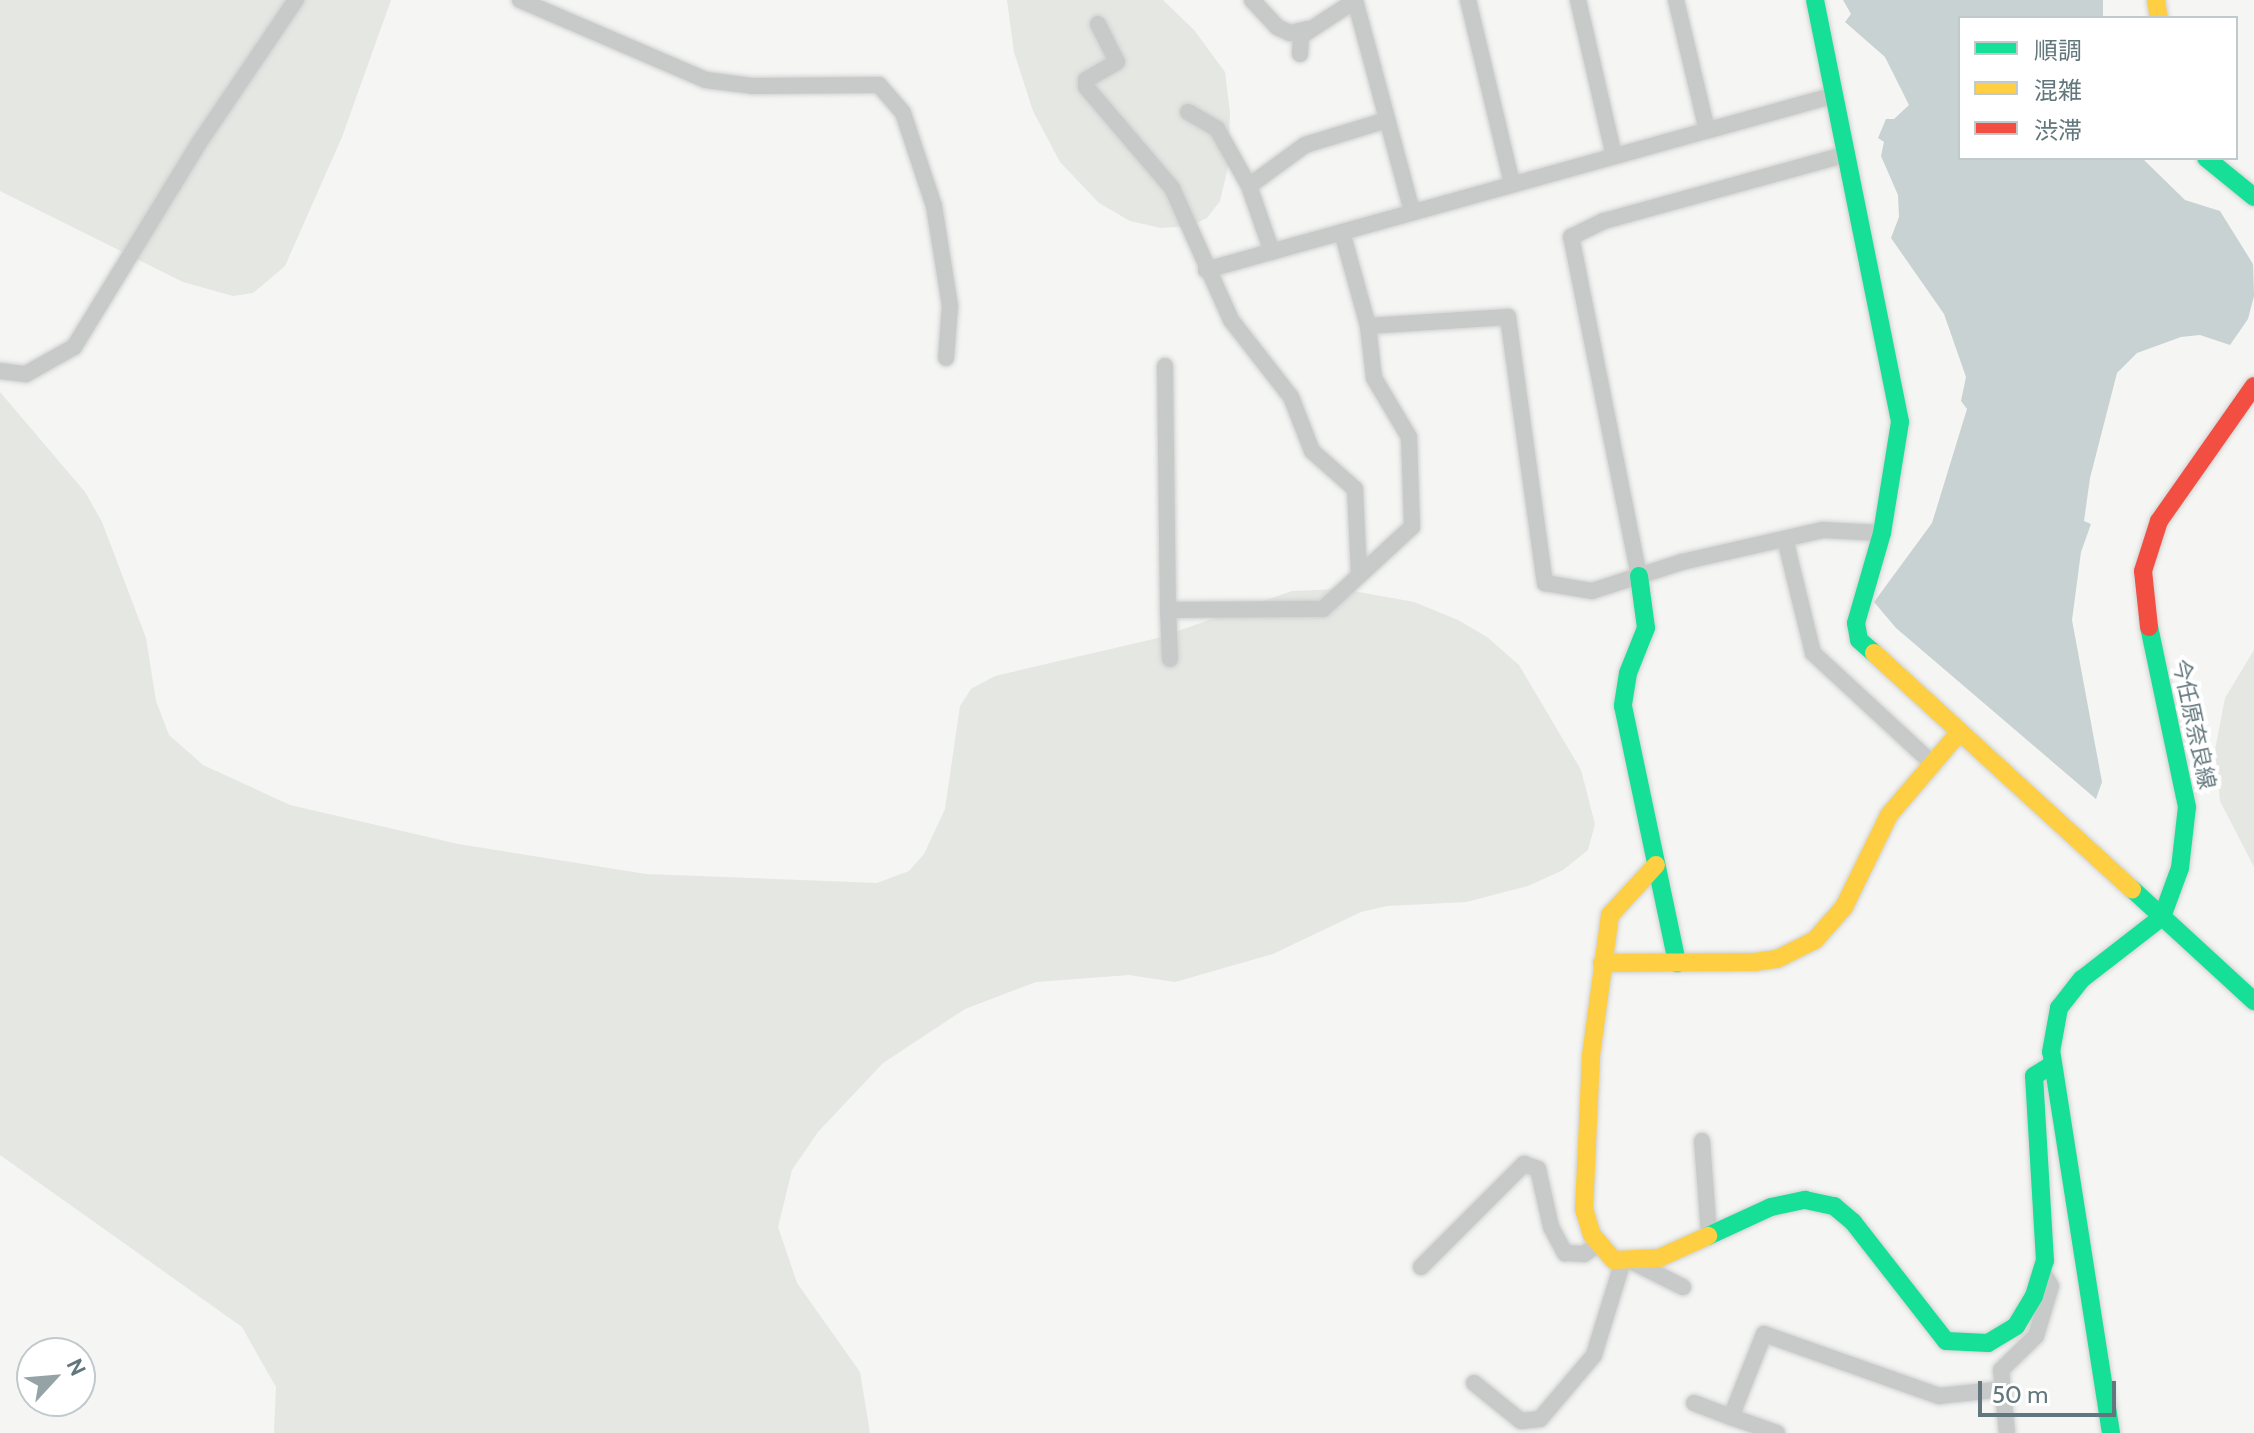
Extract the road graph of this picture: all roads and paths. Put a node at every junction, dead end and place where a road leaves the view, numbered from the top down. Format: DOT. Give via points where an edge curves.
graph roads {
  1 [pos="296,0"];
  2 [pos="520,0"];
  3 [pos="1252,0"];
  4 [pos="1468,0"];
  5 [pos="1578,0"];
  6 [pos="1676,0"];
  7 [pos="1815,0"];
  8 [pos="1354,1"];
  9 [pos="1098,24"];
  10 [pos="1308,29"];
  11 [pos="1300,54"];
  12 [pos="1835,95"];
  13 [pos="1188,112"];
  14 [pos="1387,120"];
  15 [pos="1707,130"];
  16 [pos="1847,154"];
  17 [pos="1614,156"];
  18 [pos="2208,160"];
  19 [pos="1512,183"];
  20 [pos="1249,186"];
  21 [pos="2254,197"];
  22 [pos="1412,211"];
  23 [pos="1342,232"];
  24 [pos="1272,252"];
  25 [pos="1206,270"];
  26 [pos="1368,326"];
  27 [pos="946,358"];
  28 [pos="1165,366"];
  29 [pos="0,371"];
  30 [pos="2254,386"];
  31 [pos="1882,533"];
  32 [pos="1785,539"];
  33 [pos="1359,574"];
  34 [pos="1639,576"];
  35 [pos="1168,610"];
  36 [pos="1170,659"];
  37 [pos="1958,734"];
  38 [pos="1933,764"];
  39 [pos="1656,865"];
  40 [pos="2162,917"];
  41 [pos="1602,963"];
  42 [pos="1677,963"];
  43 [pos="2254,1001"];
  44 [pos="2053,1064"];
  45 [pos="1702,1141"];
  46 [pos="1709,1235"];
  47 [pos="1599,1244"];
  48 [pos="1628,1261"];
  49 [pos="1421,1267"];
  50 [pos="2042,1271"];
  51 [pos="1683,1287"];
  52 [pos="1474,1383"];
  53 [pos="2003,1389"];
  54 [pos="1694,1403"];
  55 [pos="1731,1417"];
  56 [pos="1777,1433"];
  57 [pos="2007,1433"];
  58 [pos="2111,1433"];
  1 -- 29 [label="street" via="199,143 74,347 26,374"];
  2 -- 27 [label="street" via="706,80 752,86 879,85 903,113 934,206 950,306"];
  3 -- 10 [label="street" via="1277,27 1290,33"];
  4 -- 19 [label="street"];
  5 -- 17 [label="street"];
  6 -- 15 [label="street"];
  7 -- 12 [label="street"];
  8 -- 10 [label="street"];
  8 -- 14 [label="street"];
  9 -- 25 [label="street" via="1117,62 1086,80 1086,87 1172,188"];
  10 -- 11 [label="street" via="1301,36"];
  12 -- 15 [label="street"];
  12 -- 16 [label="street"];
  13 -- 20 [label="street" via="1217,129"];
  14 -- 20 [label="street" via="1305,145"];
  14 -- 22 [label="street"];
  15 -- 17 [label="street"];
  16 -- 31 [label="street" via="1900,422"];
  16 -- 34 [label="street" via="1604,221 1571,237"];
  17 -- 19 [label="street"];
  18 -- 21 [label="street"];
  19 -- 22 [label="street"];
  20 -- 24 [label="street"];
  22 -- 23 [label="street"];
  23 -- 24 [label="street"];
  23 -- 26 [label="street"];
  24 -- 25 [label="street"];
  25 -- 33 [label="street" via="1231,320 1291,397 1312,451 1355,489"];
  26 -- 33 [label="street" via="1374,378 1409,437 1412,527"];
  26 -- 34 [label="street" via="1508,317 1545,583 1592,591"];
  28 -- 35 [label="street"];
  30 -- 40 [label="street, 今任原奈良線" via="2159,521 2143,571 2149,630 2187,807 2180,868"];
  31 -- 32 [label="street" via="1823,530"];
  31 -- 37 [label="street" via="1859,605 1859,640"];
  32 -- 34 [label="street"];
  32 -- 38 [label="street" via="1813,653"];
  33 -- 35 [label="street" via="1351,588 1323,609"];
  34 -- 39 [label="street" via="1646,628 1628,673 1623,706"];
  35 -- 36 [label="street"];
  37 -- 38 [label="street"];
  37 -- 40 [label="street"];
  38 -- 42 [label="street" via="1889,815 1844,907 1815,940 1777,959"];
  39 -- 41 [label="street" via="1610,915"];
  39 -- 42 [label="street"];
  40 -- 43 [label="street"];
  40 -- 44 [label="street" via="2082,979 2059,1008"];
  41 -- 42 [label="street"];
  41 -- 47 [label="street" via="1591,1056 1584,1209"];
  44 -- 50 [label="street" via="2034,1076"];
  44 -- 58 [label="street"];
  45 -- 46 [label="street"];
  46 -- 48 [label="street" via="1659,1258"];
  46 -- 50 [label="street" via="1771,1207 1805,1200 1834,1206 1853,1222 1927,1322 1946,1341 1965,1345 1988,1343 2016,1326"];
  47 -- 48 [label="street"];
  47 -- 49 [label="street" via="1584,1254 1565,1253 1551,1227 1538,1169 1524,1164"];
  48 -- 51 [label="street"];
  48 -- 52 [label="street" via="1594,1355 1540,1419 1521,1421"];
  50 -- 53 [label="street" via="2051,1286 2044,1313 2036,1336 2001,1370"];
  53 -- 55 [label="street" via="1939,1396 1764,1334"];
  53 -- 57 [label="street"];
  54 -- 55 [label="street"];
  55 -- 56 [label="street"];
}
